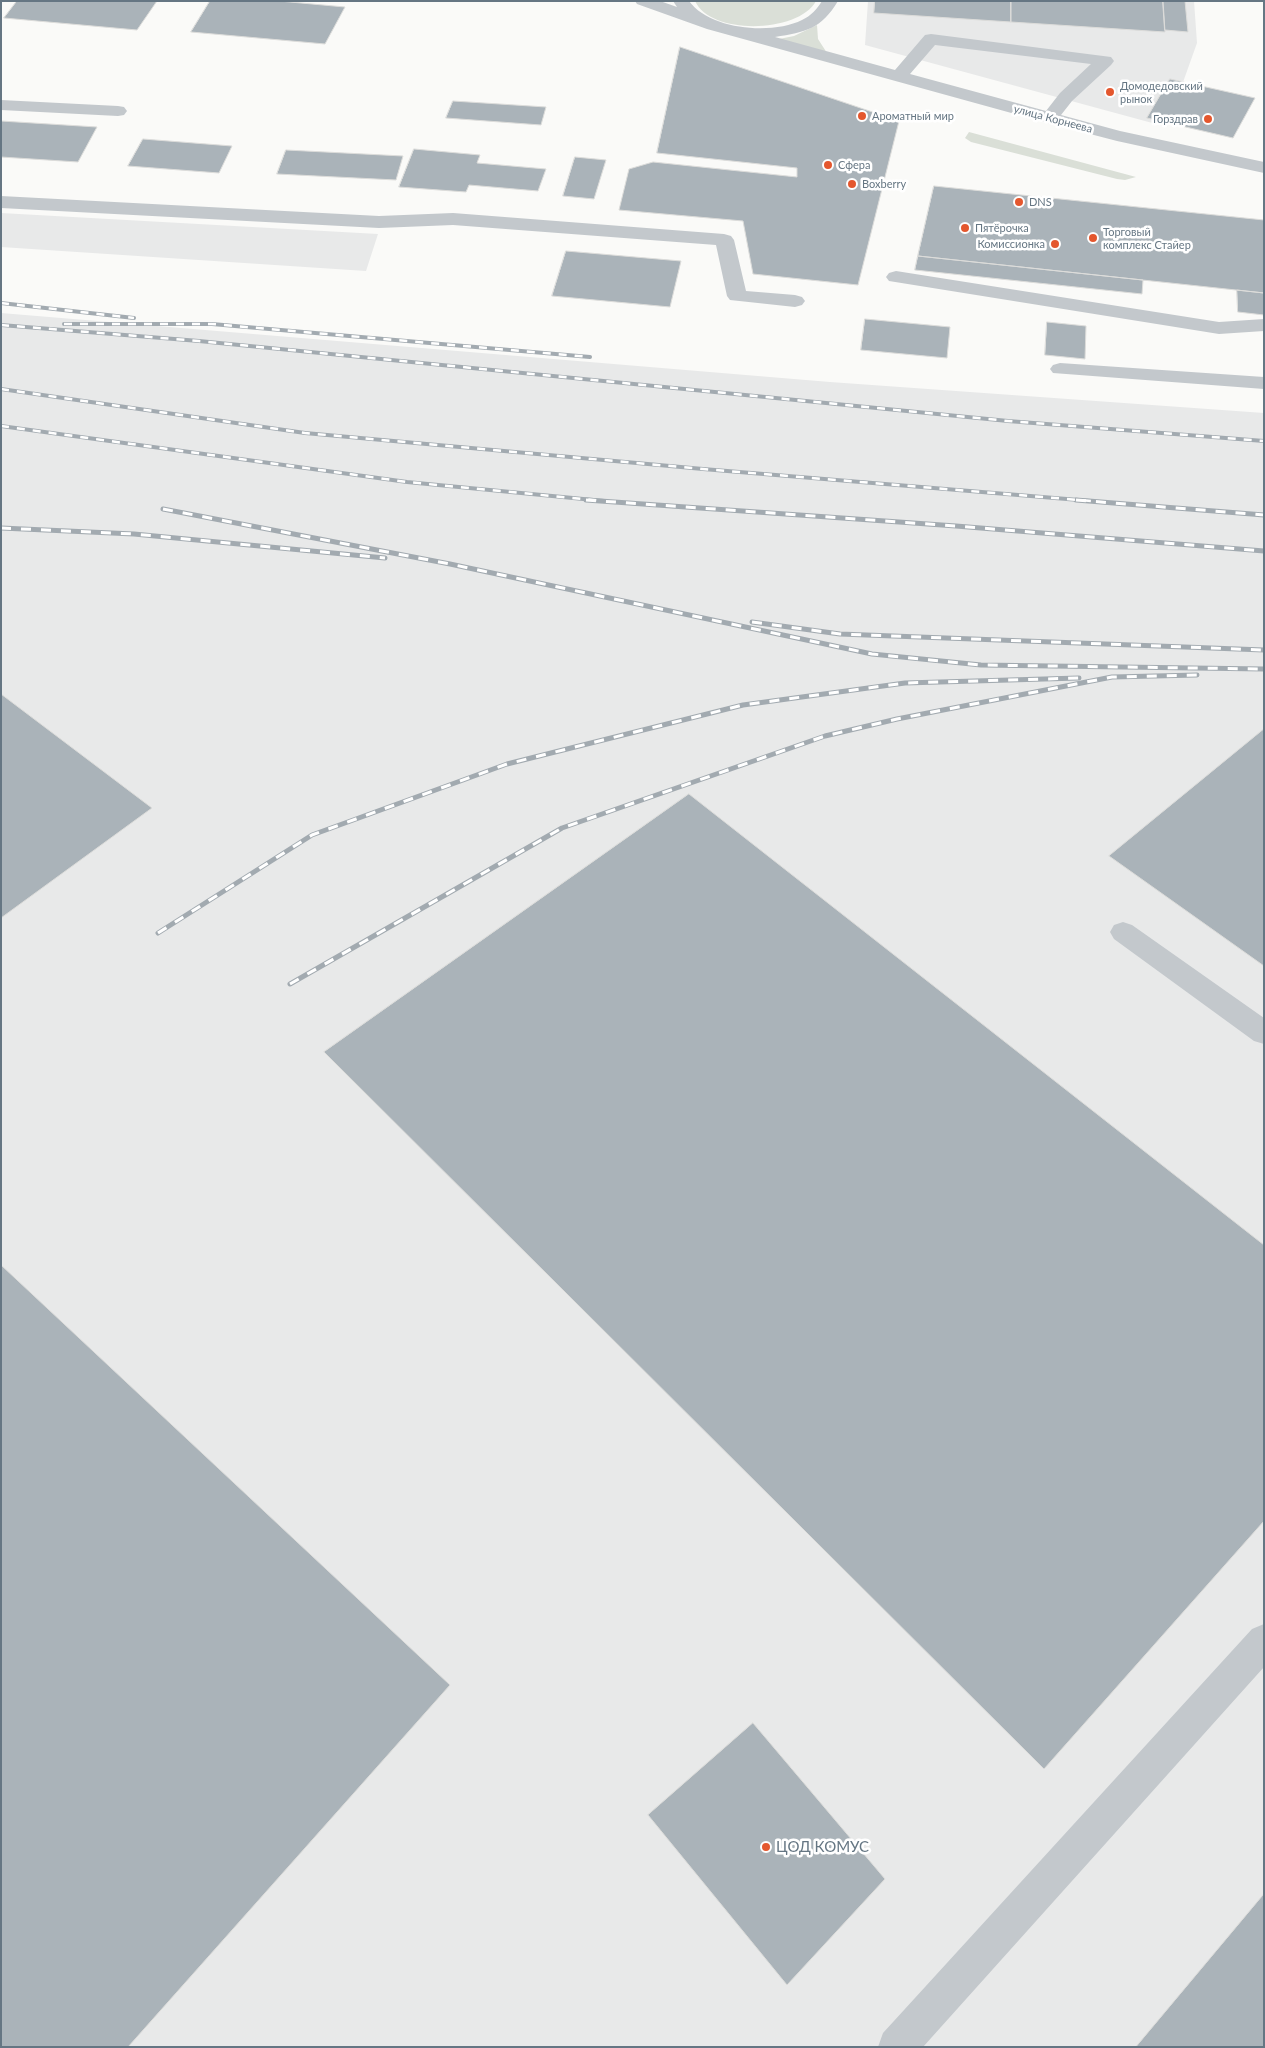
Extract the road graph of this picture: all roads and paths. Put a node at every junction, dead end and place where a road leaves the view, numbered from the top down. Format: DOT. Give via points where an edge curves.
graph roads {
  1 [pos="643,1"];
  2 [pos="681,1"];
  3 [pos="699,20"];
  4 [pos="828,21"];
  5 [pos="738,32"];
  6 [pos="845,60"];
  7 [pos="899,76"];
  8 [pos="1,104"];
  9 [pos="118,111"];
  10 [pos="1050,118"];
  11 [pos="1264,168"];
  12 [pos="1,202"];
  13 [pos="896,277"];
  14 [pos="795,301"];
  15 [pos="1264,325"];
  16 [pos="1060,369"];
  17 [pos="1264,383"];
  18 [pos="1123,932"];
  19 [pos="1264,1033"];
  20 [pos="1264,1641"];
  21 [pos="897,2047"];
  1 -- 3 [label="street"];
  2 -- 3 [label="street" via="687,11"];
  3 -- 5 [label="street"];
  4 -- 5 [label="street" via="775,32"];
  4 -- 6 [label="street" via="834,49"];
  5 -- 6 [label="street, улица Корнеева"];
  6 -- 7 [label="street, улица Корнеева"];
  7 -- 10 [label="street, улица Корнеева"];
  7 -- 10 [label="street" via="931,39 1104,61 1066,97"];
  8 -- 9 [label="street"];
  10 -- 11 [label="street, улица Корнеева" via="1154,145"];
  12 -- 14 [label="street" via="380,222 453,219 724,240 737,296"];
  13 -- 15 [label="street" via="1219,328"];
  16 -- 17 [label="street"];
  18 -- 19 [label="street"];
  20 -- 21 [label="street"];
}
